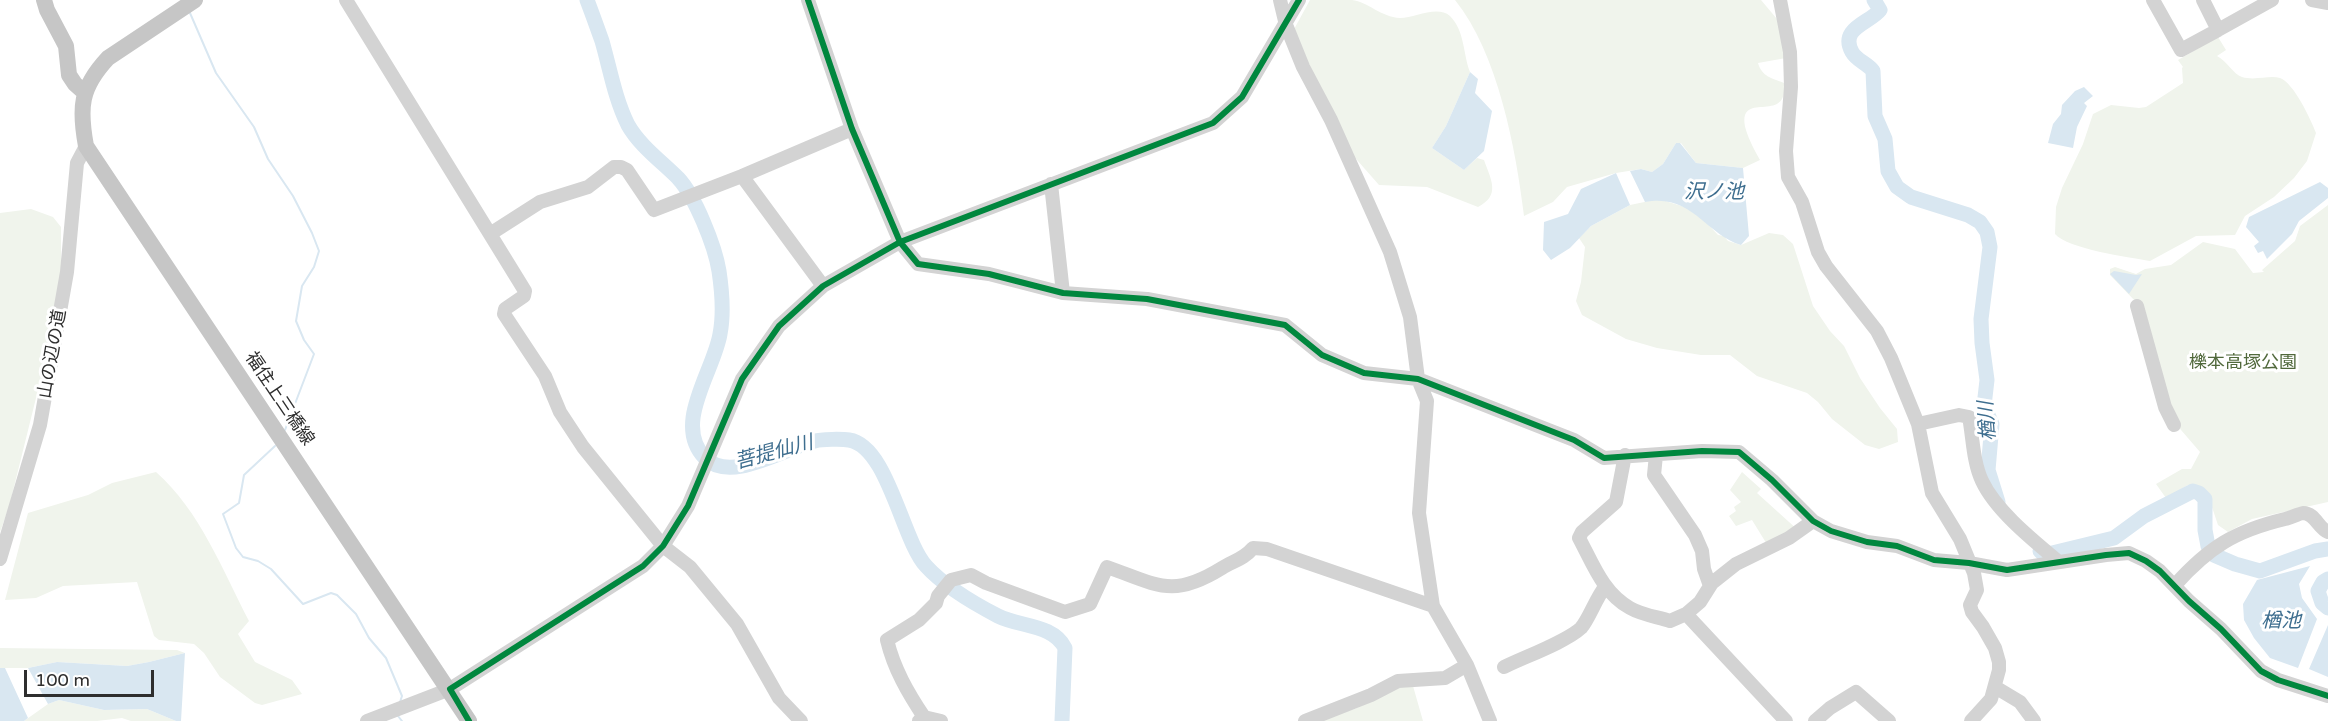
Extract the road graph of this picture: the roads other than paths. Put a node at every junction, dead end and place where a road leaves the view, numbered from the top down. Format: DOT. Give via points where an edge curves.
graph roads {
  1 [pos="44,0"];
  2 [pos="195,0"];
  3 [pos="346,0"];
  4 [pos="808,0"];
  5 [pos="1280,0"];
  6 [pos="1299,0"];
  7 [pos="1780,0"];
  8 [pos="2153,0"];
  9 [pos="2203,0"];
  10 [pos="2272,0"];
  11 [pos="2312,0"];
  12 [pos="2327,2"];
  13 [pos="1286,25"];
  14 [pos="2218,30"];
  15 [pos="84,92"];
  16 [pos="852,129"];
  17 [pos="86,146"];
  18 [pos="742,176"];
  19 [pos="1051,184"];
  20 [pos="490,234"];
  21 [pos="900,242"];
  22 [pos="823,286"];
  23 [pos="1063,292"];
  24 [pos="2137,306"];
  25 [pos="1418,379"];
  26 [pos="1918,424"];
  27 [pos="2174,425"];
  28 [pos="1625,455"];
  29 [pos="1656,455"];
  30 [pos="1813,520"];
  31 [pos="2328,532"];
  32 [pos="663,546"];
  33 [pos="0,559"];
  34 [pos="2059,562"];
  35 [pos="1969,563"];
  36 [pos="2175,585"];
  37 [pos="1710,586"];
  38 [pos="1605,587"];
  39 [pos="1433,606"];
  40 [pos="1686,614"];
  41 [pos="1467,665"];
  42 [pos="1504,667"];
  43 [pos="1995,687"];
  44 [pos="450,689"];
  45 [pos="2328,696"];
  46 [pos="921,719"];
  47 [pos="367,721"];
  48 [pos="469,721"];
  49 [pos="801,721"];
  50 [pos="940,721"];
  51 [pos="1305,721"];
  52 [pos="1490,721"];
  53 [pos="1786,721"];
  54 [pos="1815,721"];
  55 [pos="1889,721"];
  56 [pos="1971,721"];
  57 [pos="2034,721"];
  1 -- 15 [label="main road" via="66,45 69,75"];
  2 -- 15 [label="main road, 福住上三橋線" via="108,58"];
  3 -- 20 [label="street"];
  4 -- 16 [label="street"];
  5 -- 13 [label="street"];
  6 -- 13 [label="street"];
  7 -- 26 [label="street" via="1790,52 1788,177 1802,202 1818,252 1877,331"];
  8 -- 14 [label="street" via="2181,50"];
  9 -- 14 [label="street"];
  10 -- 14 [label="street"];
  11 -- 12 [label="street"];
  13 -- 19 [label="street" via="1242,97 1213,123"];
  13 -- 25 [label="street" via="1390,252 1410,317"];
  15 -- 17 [label="main road, 福住上三橋線" via="81,112"];
  16 -- 18 [label="street"];
  16 -- 21 [label="street"];
  17 -- 33 [label="street, 山の辺の道" via="77,163 67,273 40,425"];
  17 -- 44 [label="main road, 福住上三橋線"];
  18 -- 20 [label="street" via="654,210 627,170 615,167 588,187 540,202"];
  18 -- 22 [label="street"];
  19 -- 21 [label="street"];
  19 -- 23 [label="street"];
  20 -- 32 [label="street" via="526,293 505,309 505,317 545,376 560,412 583,447"];
  21 -- 22 [label="street"];
  21 -- 23 [label="street" via="918,264 990,273"];
  22 -- 32 [label="street" via="780,326 742,379 688,506"];
  23 -- 25 [label="street" via="1147,299 1285,325 1322,355 1364,373"];
  24 -- 27 [label="street" via="2165,407"];
  25 -- 28 [label="street" via="1574,440 1604,458"];
  25 -- 39 [label="street" via="1426,401 1419,513"];
  26 -- 34 [label="street" via="1959,415 1969,417 1983,483 2009,518"];
  26 -- 35 [label="street" via="1932,493 1960,539"];
  28 -- 29 [label="street"];
  28 -- 38 [label="street" via="1616,502 1579,538"];
  29 -- 30 [label="street" via="1739,452"];
  29 -- 37 [label="street" via="1654,475 1695,535"];
  30 -- 35 [label="street" via="1831,531 1867,542 1897,546 1934,560"];
  30 -- 37 [label="street" via="1789,538 1736,564"];
  31 -- 36 [label="street" via="2303,513 2261,525 2225,540"];
  32 -- 44 [label="street" via="644,566"];
  32 -- 49 [label="street" via="690,567 737,624 779,698"];
  34 -- 35 [label="street" via="2007,570"];
  34 -- 36 [label="street" via="2129,554 2146,561"];
  35 -- 43 [label="street" via="1977,590 1970,604 1972,612 1995,648 1999,662"];
  36 -- 45 [label="street" via="2261,671"];
  37 -- 40 [label="street"];
  38 -- 40 [label="street" via="1632,609 1670,621"];
  38 -- 42 [label="street" via="1582,627"];
  39 -- 41 [label="street"];
  39 -- 46 [label="street" via="1267,549 1253,548 1244,558 1204,579 1167,588 1107,567 1090,604 1065,612 970,575 951,580 919,620 887,640"];
  40 -- 53 [label="street"];
  41 -- 51 [label="street" via="1445,678 1398,681"];
  41 -- 52 [label="street"];
  43 -- 56 [label="street" via="1991,699"];
  43 -- 57 [label="street" via="2020,702"];
  44 -- 47 [label="street"];
  44 -- 48 [label="main road, 福住上三橋線"];
  46 -- 50 [label="street"];
  54 -- 55 [label="street" via="1856,692"];
}
